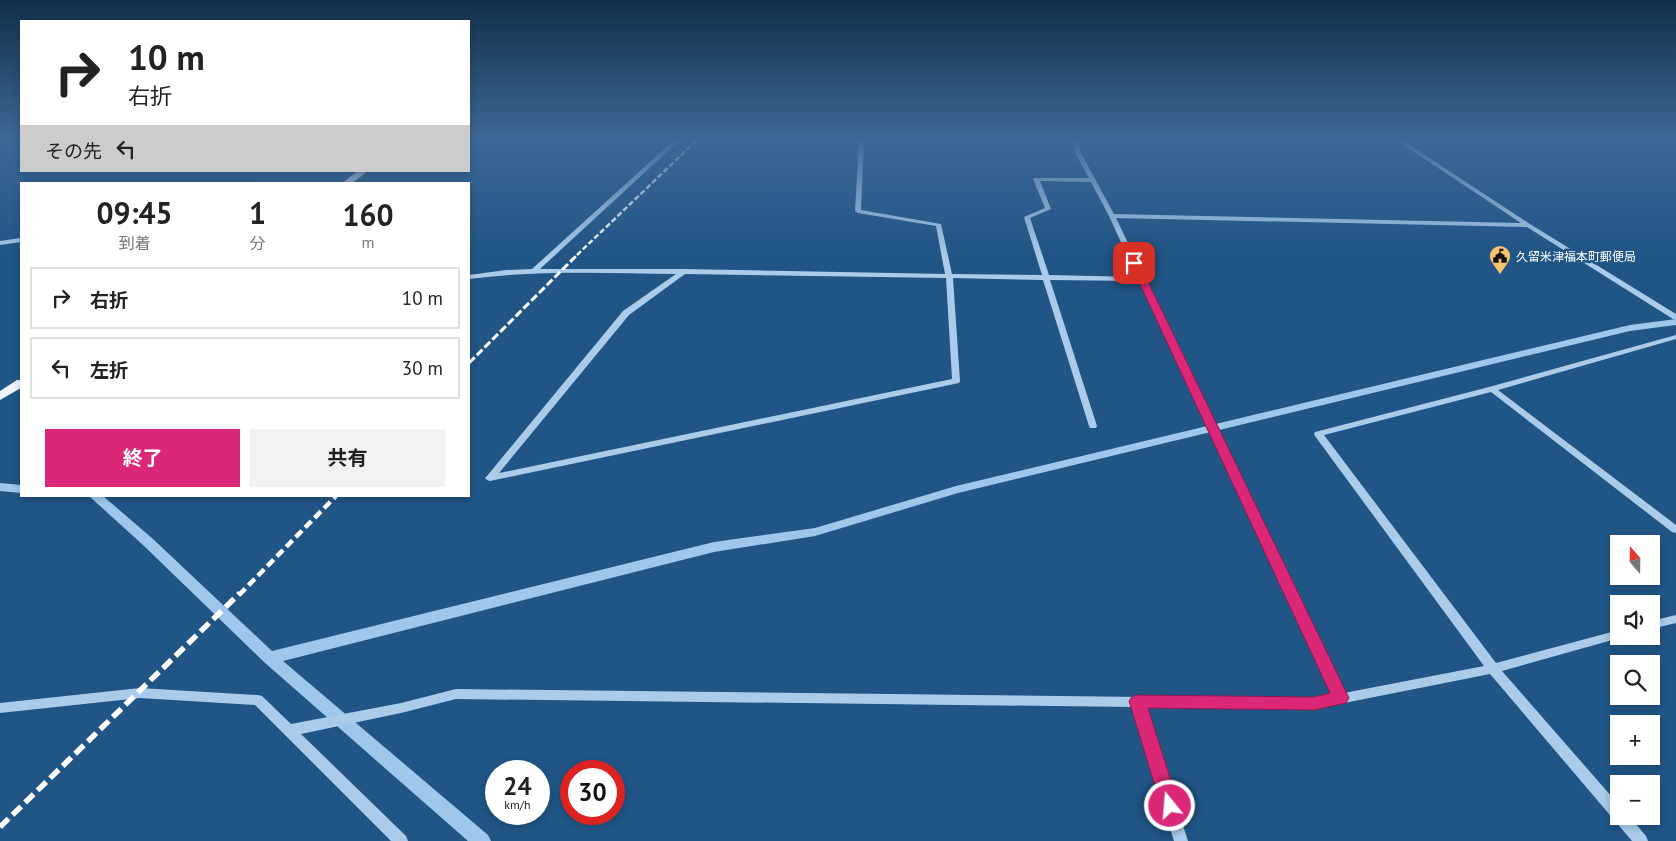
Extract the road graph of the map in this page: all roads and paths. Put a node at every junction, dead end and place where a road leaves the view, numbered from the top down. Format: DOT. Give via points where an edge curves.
graph roads {
  1 [pos="634,179"];
  2 [pos="859,179"];
  3 [pos="1036,179"];
  4 [pos="1050,179"];
  5 [pos="1459,179"];
  6 [pos="1092,180"];
  7 [pos="1112,216"];
  8 [pos="1528,225"];
  9 [pos="20,240"];
  10 [pos="0,243"];
  11 [pos="534,271"];
  12 [pos="684,271"];
  13 [pos="949,275"];
  14 [pos="470,277"];
  15 [pos="1045,278"];
  16 [pos="1142,279"];
  17 [pos="1676,317"];
  18 [pos="1676,337"];
  19 [pos="20,384"];
  20 [pos="1492,389"];
  21 [pos="0,396"];
  22 [pos="1093,426"];
  23 [pos="1676,530"];
  24 [pos="1676,618"];
  25 [pos="1660,622"];
  26 [pos="1610,636"];
  27 [pos="1493,669"];
  28 [pos="1340,698"];
  29 [pos="1137,701"];
  30 [pos="0,708"];
  31 [pos="291,730"];
  32 [pos="1610,806"];
  33 [pos="1627,825"];
  34 [pos="401,841"];
  35 [pos="1181,841"];
  36 [pos="1641,841"];
  1 -- 11 [label="street"];
  2 -- 13 [label="street" via="858,211 939,225"];
  3 -- 15 [label="street" via="1048,209 1027,217"];
  4 -- 6 [label="street"];
  5 -- 8 [label="street"];
  6 -- 7 [label="street"];
  7 -- 8 [label="street"];
  7 -- 16 [label="street"];
  8 -- 17 [label="street"];
  9 -- 10 [label="street"];
  11 -- 12 [label="street"];
  11 -- 14 [label="street"];
  12 -- 13 [label="street"];
  12 -- 13 [label="street" via="626,313 490,478 956,381"];
  13 -- 15 [label="street"];
  15 -- 16 [label="street"];
  15 -- 22 [label="street"];
  16 -- 28 [label="street"];
  18 -- 20 [label="street"];
  19 -- 21 [label="main road"];
  20 -- 23 [label="street"];
  20 -- 27 [label="street" via="1318,434"];
  24 -- 25 [label="street"];
  26 -- 27 [label="street"];
  27 -- 28 [label="street"];
  27 -- 32 [label="street"];
  28 -- 29 [label="street" via="1314,704"];
  29 -- 31 [label="street" via="456,694"];
  29 -- 35 [label="street"];
  30 -- 31 [label="street" via="140,693 258,700"];
  31 -- 34 [label="street"];
  33 -- 36 [label="street"];
}
